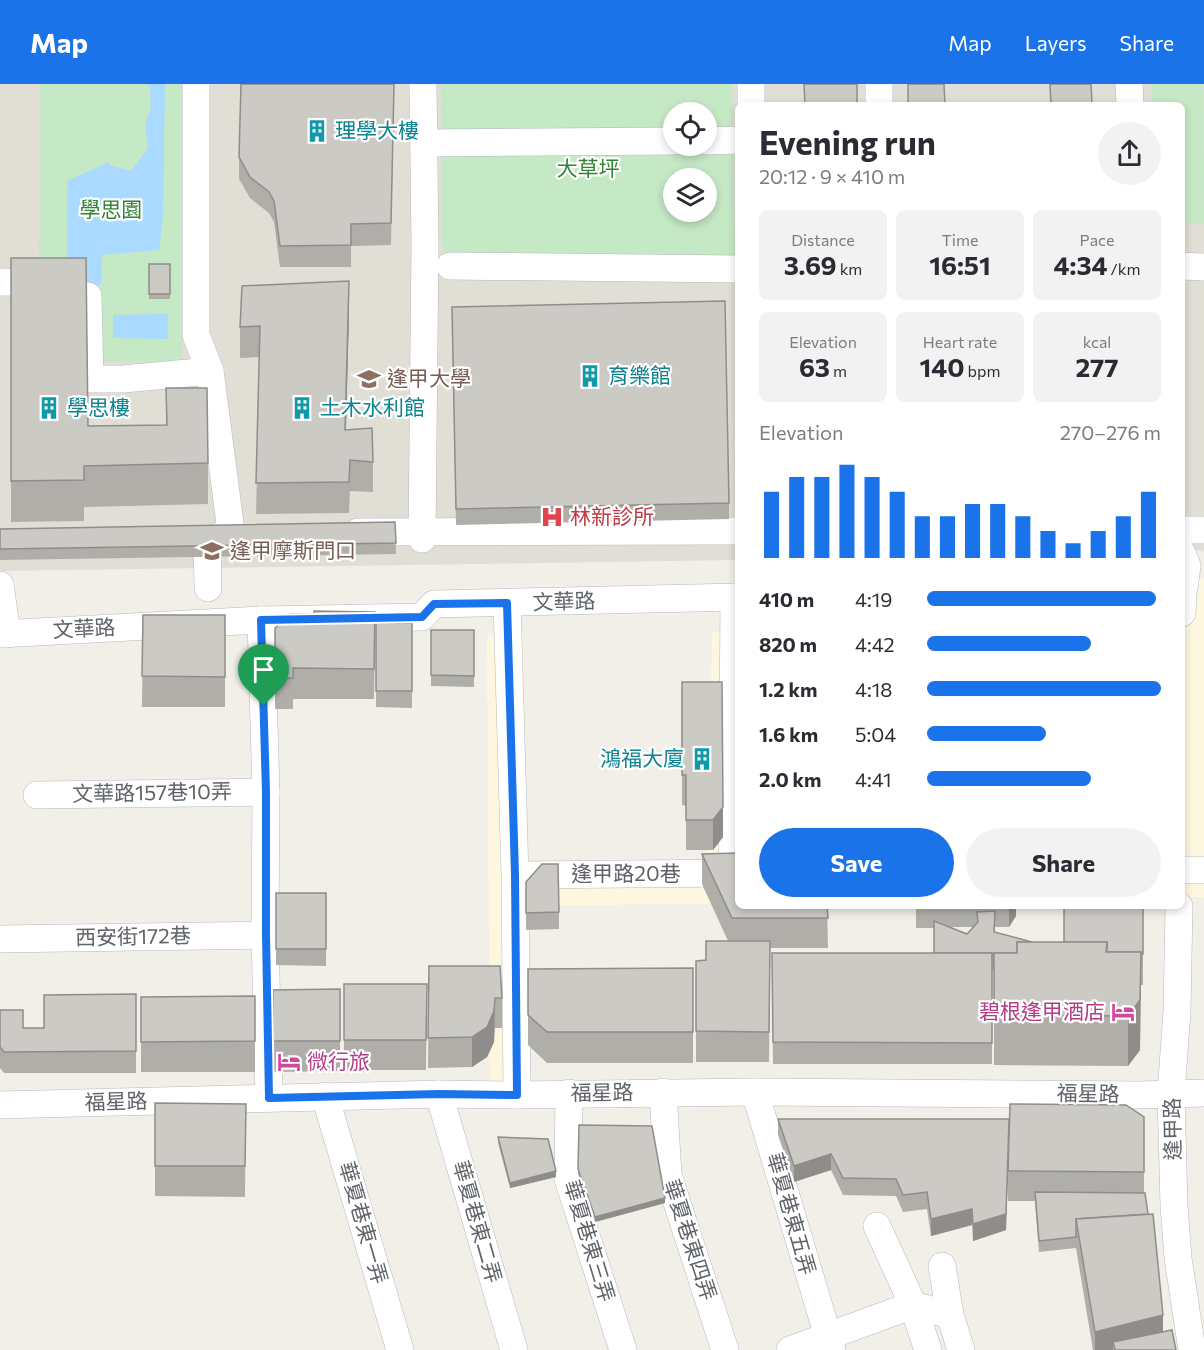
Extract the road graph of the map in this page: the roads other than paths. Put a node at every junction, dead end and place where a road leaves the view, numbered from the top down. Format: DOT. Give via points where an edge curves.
graph roads {
  1 [pos="196,84"];
  2 [pos="423,84"];
  3 [pos="752,84"];
  4 [pos="879,84"];
  5 [pos="1129,84"];
  6 [pos="752,102"];
  7 [pos="879,102"];
  8 [pos="1130,102"];
  9 [pos="735,140"];
  10 [pos="663,141"];
  11 [pos="717,141"];
  12 [pos="424,143"];
  13 [pos="450,266"];
  14 [pos="1185,266"];
  15 [pos="1204,267"];
  16 [pos="735,269"];
  17 [pos="0,282"];
  18 [pos="210,371"];
  19 [pos="1185,530"];
  20 [pos="1204,530"];
  21 [pos="735,531"];
  22 [pos="338,532"];
  23 [pos="419,537"];
  24 [pos="735,538"];
  25 [pos="1185,561"];
  26 [pos="1185,577"];
  27 [pos="0,585"];
  28 [pos="208,588"];
  29 [pos="1185,594"];
  30 [pos="1204,595"];
  31 [pos="735,597"];
  32 [pos="507,603"];
  33 [pos="261,620"];
  34 [pos="3,634"];
  35 [pos="266,792"];
  36 [pos="37,795"];
  37 [pos="1185,870"];
  38 [pos="1204,870"];
  39 [pos="735,873"];
  40 [pos="515,875"];
  41 [pos="1179,909"];
  42 [pos="266,935"];
  43 [pos="0,939"];
  44 [pos="663,1092"];
  45 [pos="755,1092"];
  46 [pos="569,1093"];
  47 [pos="1204,1093"];
  48 [pos="439,1094"];
  49 [pos="1172,1094"];
  50 [pos="517,1095"];
  51 [pos="325,1096"];
  52 [pos="269,1098"];
  53 [pos="0,1105"];
  54 [pos="877,1226"];
  55 [pos="942,1266"];
  56 [pos="912,1305"];
  57 [pos="950,1315"];
  58 [pos="1195,1336"];
  59 [pos="829,1343"];
  60 [pos="400,1350"];
  61 [pos="514,1350"];
  62 [pos="623,1350"];
  63 [pos="725,1350"];
  64 [pos="790,1350"];
  65 [pos="928,1350"];
  66 [pos="961,1350"];
  67 [pos="1164,1350"];
  1 -- 18 [label="street" via="196,335"];
  2 -- 12 [label="street"];
  3 -- 6 [label="street"];
  4 -- 7 [label="street"];
  5 -- 8 [label="street"];
  9 -- 11 [label="street"];
  10 -- 12 [label="street"];
  12 -- 23 [label="street"];
  13 -- 16 [label="street"];
  14 -- 15 [label="street"];
  17 -- 18 [label="street" via="51,282 52,296 88,296 90,379 138,386"];
  18 -- 28 [label="street" via="243,531 207,541"];
  19 -- 20 [label="street"];
  21 -- 23 [label="street"];
  22 -- 23 [label="street"];
  23 -- 24 [label="street"];
  25 -- 26 [label="street"];
  27 -- 34 [label="street"];
  29 -- 30 [label="street"];
  31 -- 32 [label="street, 文華路"];
  32 -- 33 [label="street, 文華路" via="434,604 422,617"];
  32 -- 40 [label="street"];
  33 -- 34 [label="street, 文華路"];
  33 -- 35 [label="street"];
  35 -- 36 [label="street, 文華路157巷10弄"];
  35 -- 42 [label="street"];
  37 -- 38 [label="street"];
  39 -- 40 [label="street, 逢甲路20巷"];
  40 -- 50 [label="street"];
  41 -- 49 [label="street, 逢甲路"];
  42 -- 43 [label="street, 西安街172巷"];
  42 -- 52 [label="street"];
  44 -- 45 [label="street, 福星路"];
  44 -- 46 [label="street, 福星路"];
  44 -- 63 [label="street, 華夏巷東四弄" via="668,1175"];
  45 -- 49 [label="street, 福星路"];
  45 -- 59 [label="street, 華夏巷東五弄"];
  46 -- 50 [label="street, 福星路"];
  46 -- 62 [label="street, 華夏巷東三弄" via="568,1179"];
  47 -- 49 [label="street, 福星路"];
  48 -- 50 [label="street, 福星路"];
  48 -- 51 [label="street, 福星路"];
  48 -- 61 [label="street, 華夏巷東二弄"];
  49 -- 58 [label="street, 逢甲路" via="1178,1257"];
  51 -- 52 [label="street, 福星路"];
  51 -- 60 [label="street, 華夏巷東一弄"];
  52 -- 53 [label="street, 福星路"];
  54 -- 56 [label="street"];
  55 -- 57 [label="street"];
  56 -- 57 [label="street"];
  56 -- 59 [label="street"];
  56 -- 65 [label="street"];
  57 -- 66 [label="street"];
  58 -- 67 [label="street"];
  59 -- 64 [label="street"];
}
